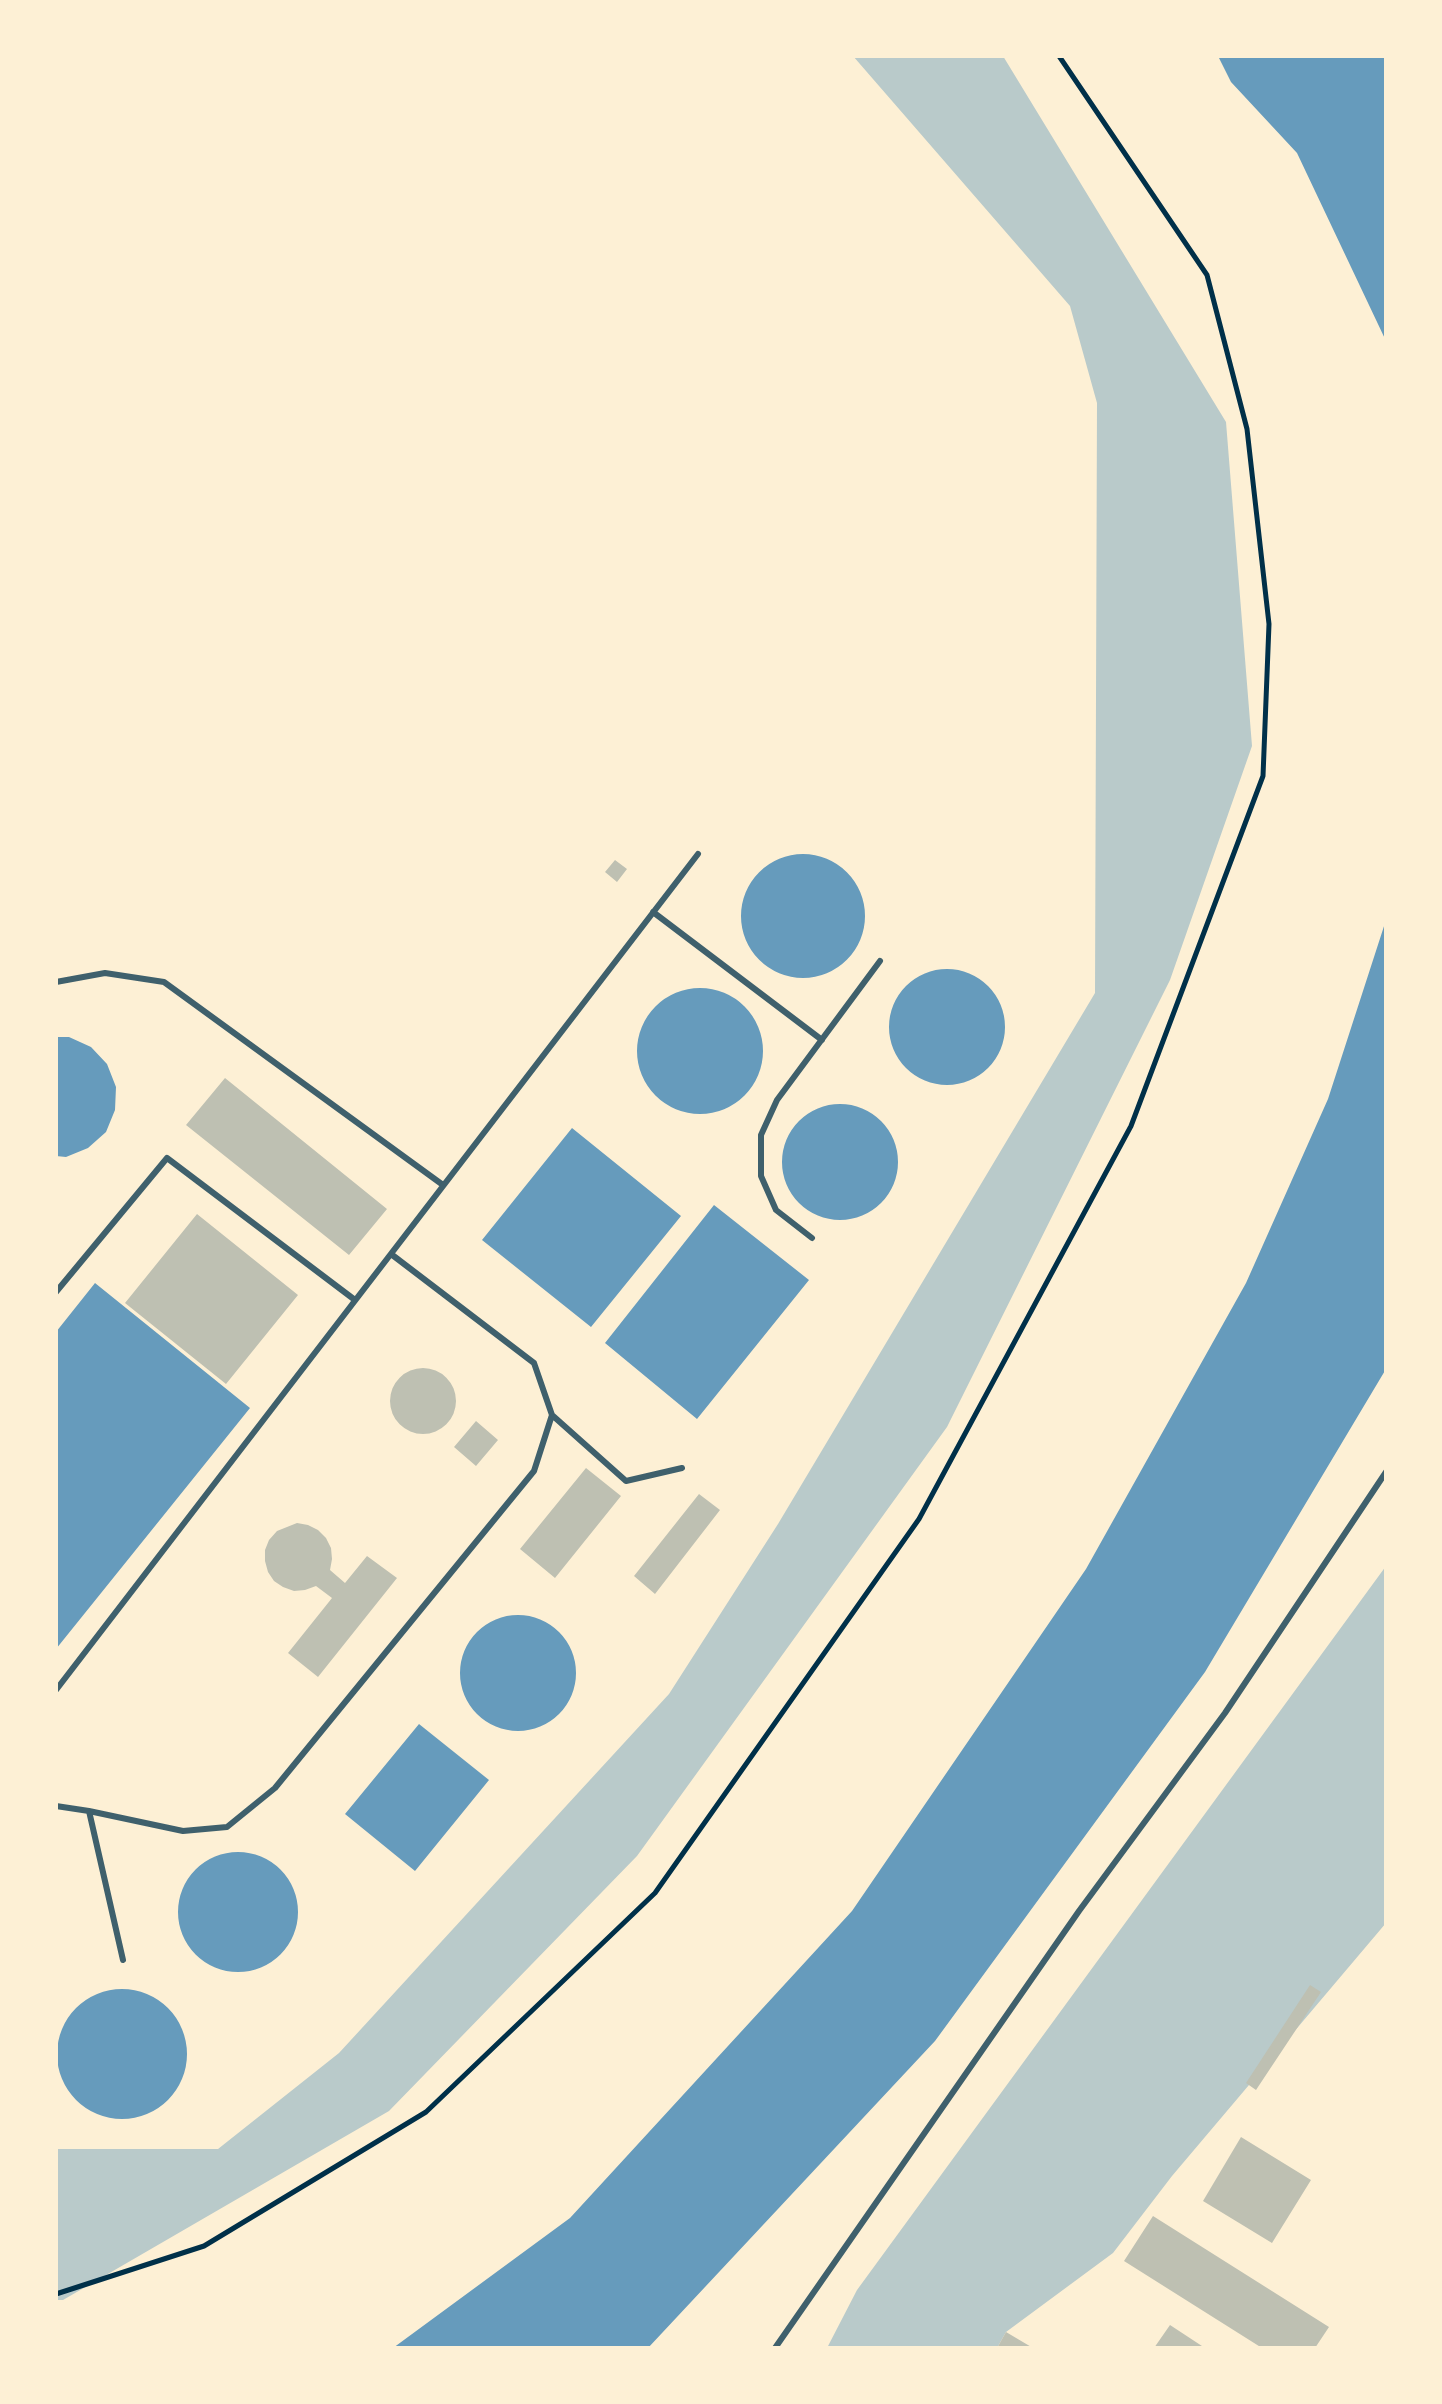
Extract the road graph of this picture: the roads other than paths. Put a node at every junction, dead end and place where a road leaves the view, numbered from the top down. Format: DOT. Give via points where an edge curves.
graph roads {
  1 [pos="698,854"];
  2 [pos="653,912"];
  3 [pos="880,961"];
  4 [pos="56,982"];
  5 [pos="822,1040"];
  6 [pos="443,1185"];
  7 [pos="812,1238"];
  8 [pos="391,1254"];
  9 [pos="56,1292"];
  10 [pos="355,1300"];
  11 [pos="552,1415"];
  12 [pos="682,1468"];
  13 [pos="1386,1472"];
  14 [pos="56,1690"];
  15 [pos="56,1806"];
  16 [pos="89,1811"];
  17 [pos="123,1960"];
  18 [pos="775,2348"];
  1 -- 2 [label="lane"];
  2 -- 5 [label="lane"];
  2 -- 6 [label="lane"];
  3 -- 5 [label="lane"];
  4 -- 6 [label="lane" via="105,973 164,982"];
  5 -- 7 [label="lane" via="777,1100 761,1135 761,1176 776,1210"];
  6 -- 8 [label="lane"];
  8 -- 10 [label="lane"];
  8 -- 11 [label="lane" via="534,1363"];
  9 -- 10 [label="lane" via="167,1158"];
  10 -- 14 [label="lane"];
  11 -- 12 [label="lane" via="626,1481"];
  11 -- 16 [label="lane" via="534,1471 275,1788 227,1827 183,1831"];
  13 -- 18 [label="lane" via="1225,1713 1079,1911"];
  15 -- 16 [label="lane"];
  16 -- 17 [label="lane"];
}
